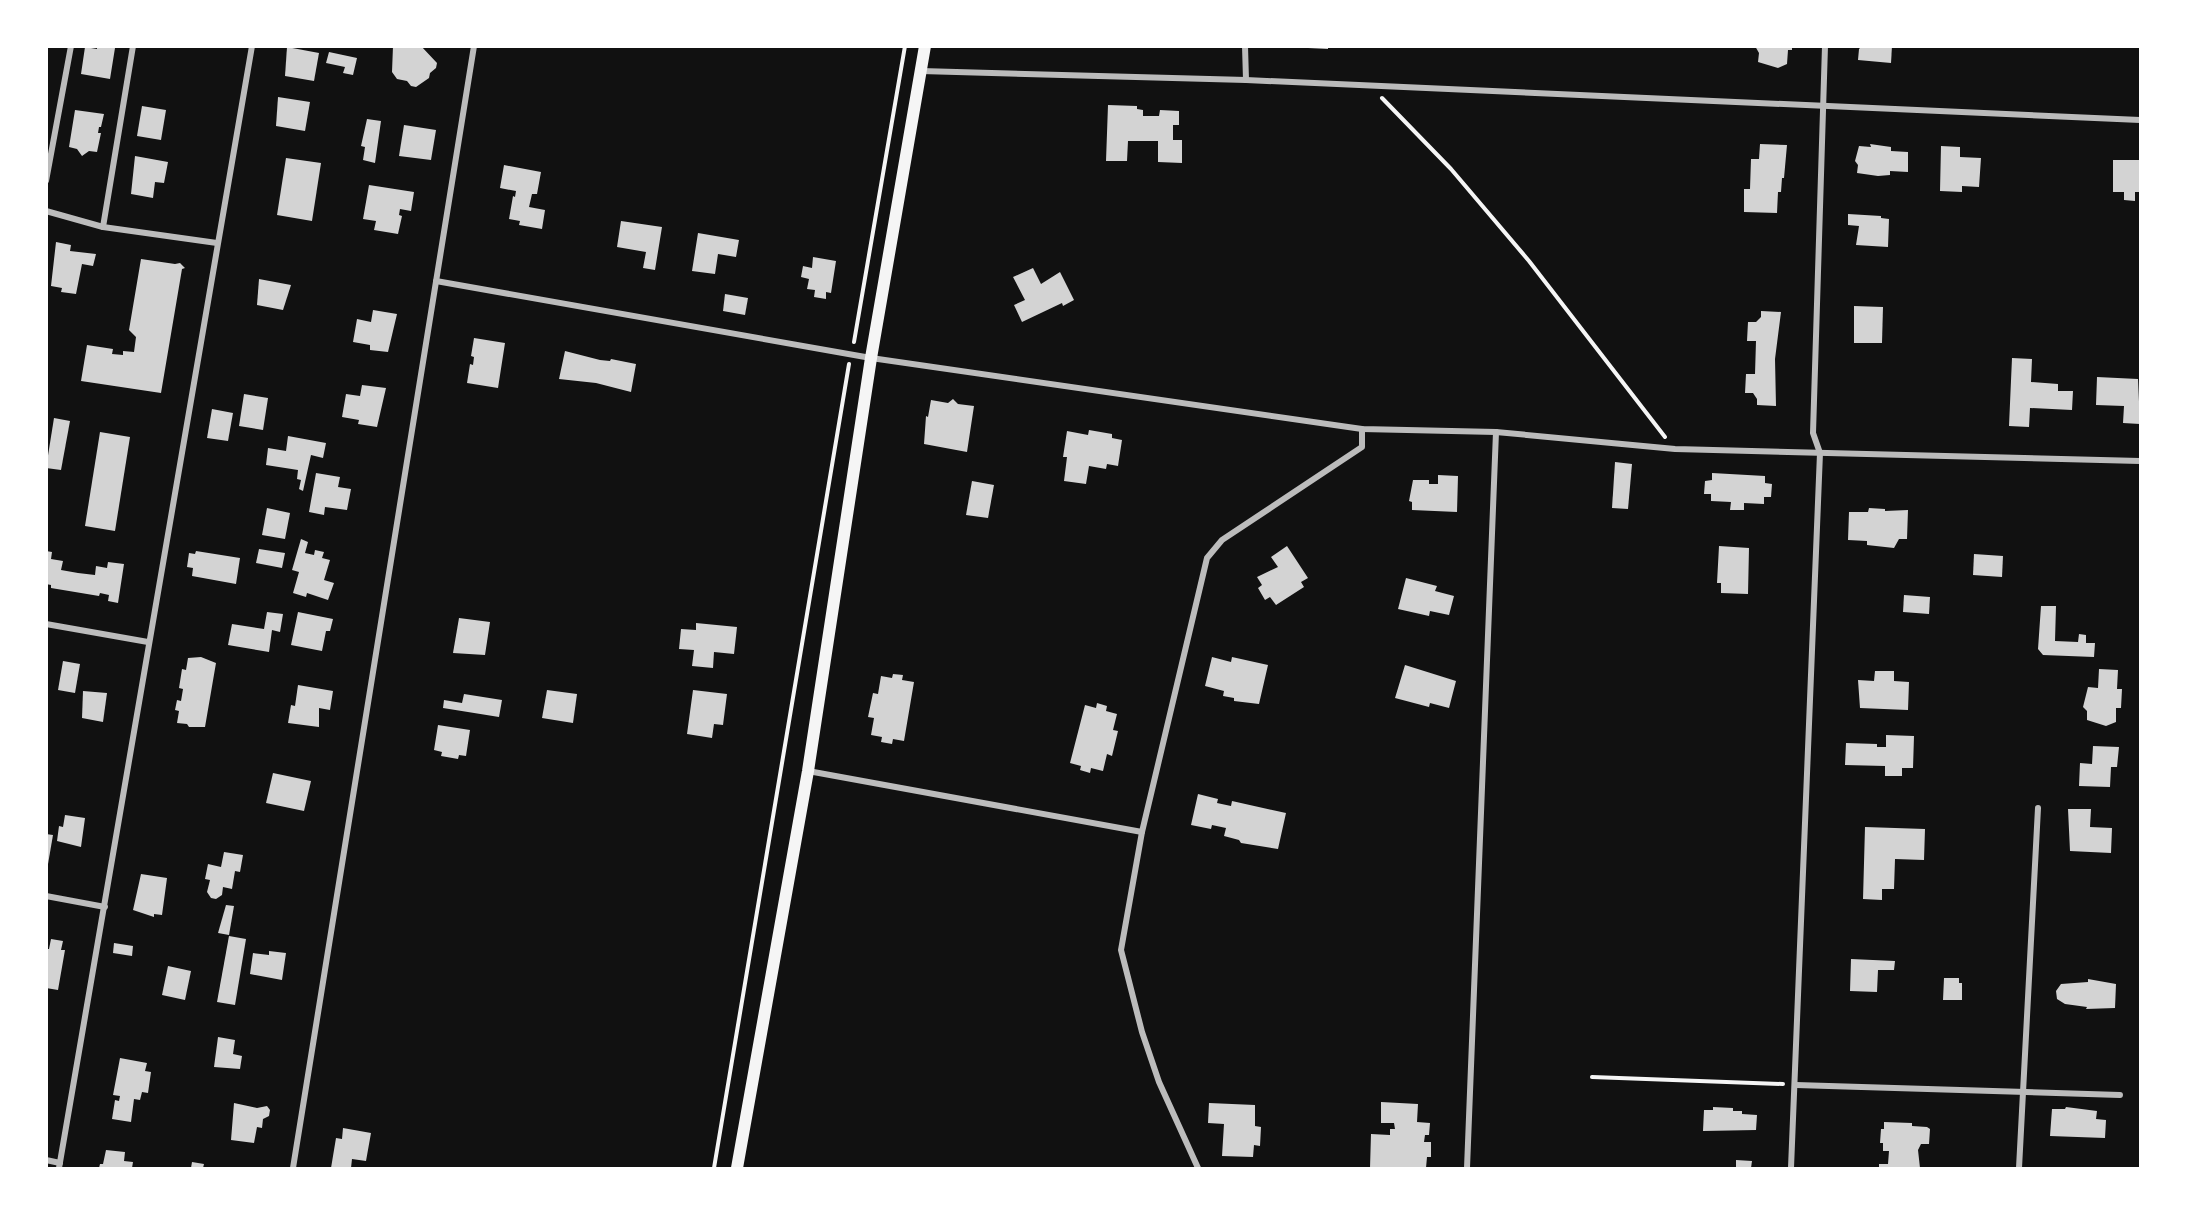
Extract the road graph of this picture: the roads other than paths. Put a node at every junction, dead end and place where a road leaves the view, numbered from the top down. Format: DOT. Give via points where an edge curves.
graph roads {
  1 [pos="71,46"];
  2 [pos="133,46"];
  3 [pos="252,46"];
  4 [pos="474,46"];
  5 [pos="925,46"];
  6 [pos="1245,46"];
  7 [pos="1825,46"];
  8 [pos="921,71"];
  9 [pos="1246,80"];
  10 [pos="1822,106"];
  11 [pos="2140,120"];
  12 [pos="46,181"];
  13 [pos="46,211"];
  14 [pos="103,227"];
  15 [pos="217,243"];
  16 [pos="436,281"];
  17 [pos="871,358"];
  18 [pos="1362,429"];
  19 [pos="1496,432"];
  20 [pos="1820,453"];
  21 [pos="2140,461"];
  22 [pos="46,624"];
  23 [pos="148,642"];
  24 [pos="808,771"];
  25 [pos="2038,808"];
  26 [pos="1142,832"];
  27 [pos="46,896"];
  28 [pos="105,907"];
  29 [pos="1796,1085"];
  30 [pos="2022,1090"];
  31 [pos="2120,1095"];
  32 [pos="46,1160"];
  33 [pos="60,1166"];
  34 [pos="293,1168"];
  35 [pos="737,1168"];
  36 [pos="1198,1168"];
  37 [pos="1467,1168"];
  38 [pos="1791,1168"];
  39 [pos="2019,1168"];
  1 -- 12 [label="street"];
  2 -- 14 [label="street"];
  3 -- 15 [label="street"];
  4 -- 16 [label="street"];
  5 -- 8 [label="main road"];
  6 -- 9 [label="street"];
  7 -- 10 [label="street"];
  8 -- 9 [label="street"];
  8 -- 17 [label="main road"];
  9 -- 10 [label="street"];
  10 -- 11 [label="street"];
  10 -- 20 [label="street" via="1813,433"];
  13 -- 14 [label="street"];
  14 -- 15 [label="street"];
  15 -- 23 [label="street"];
  16 -- 17 [label="street"];
  16 -- 34 [label="street"];
  17 -- 18 [label="street"];
  17 -- 24 [label="main road"];
  18 -- 19 [label="street"];
  18 -- 26 [label="street" via="1362,447 1222,540 1207,558"];
  19 -- 20 [label="street" via="1675,449"];
  19 -- 37 [label="street"];
  20 -- 21 [label="street"];
  20 -- 29 [label="street"];
  22 -- 23 [label="street"];
  23 -- 28 [label="street"];
  24 -- 26 [label="street"];
  24 -- 35 [label="main road"];
  25 -- 30 [label="street"];
  26 -- 36 [label="street" via="1121,950 1159,1082"];
  27 -- 28 [label="street"];
  28 -- 33 [label="street"];
  29 -- 30 [label="street"];
  29 -- 38 [label="street"];
  30 -- 31 [label="street"];
  30 -- 39 [label="street"];
  32 -- 33 [label="street"];
}
